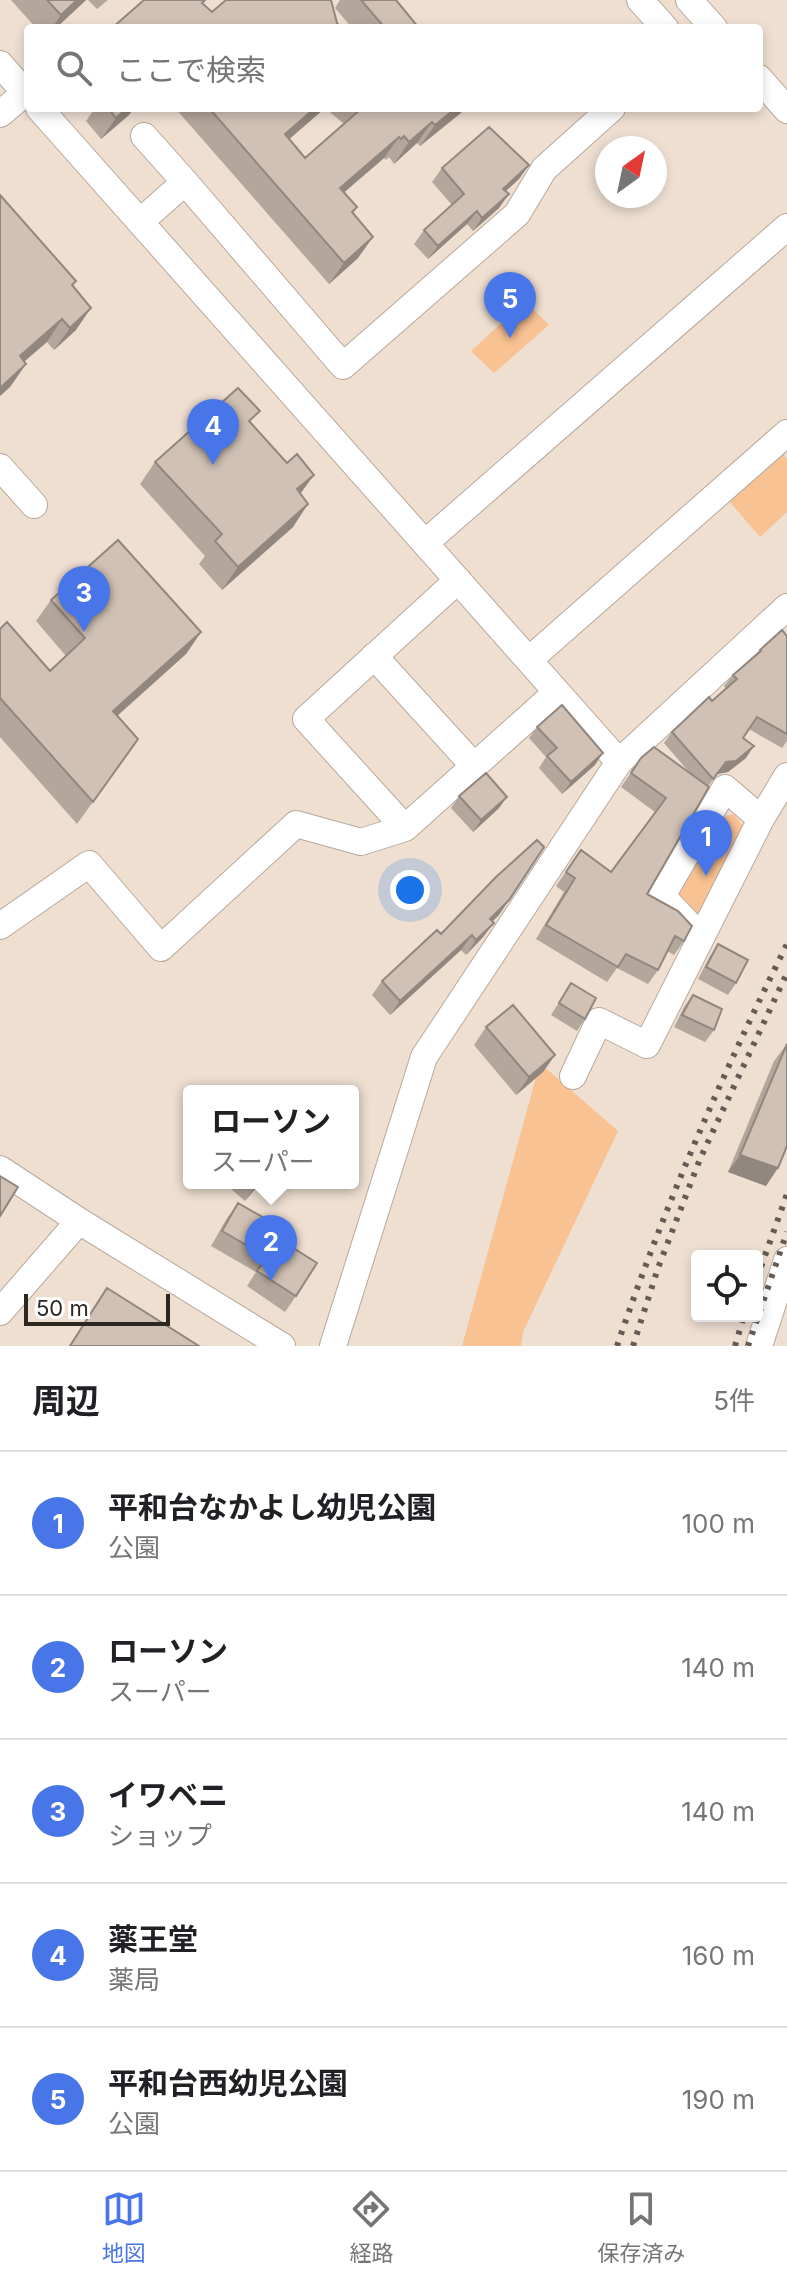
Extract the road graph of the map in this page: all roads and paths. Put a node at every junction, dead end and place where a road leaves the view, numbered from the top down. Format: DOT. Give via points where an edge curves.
graph roads {
  1 [pos="640,0"];
  2 [pos="689,0"];
  3 [pos="661,24"];
  4 [pos="710,24"];
  5 [pos="0,64"];
  6 [pos="763,83"];
  7 [pos="24,91"];
  8 [pos="24,102"];
  9 [pos="787,110"];
  10 [pos="43,112"];
  11 [pos="608,112"];
  12 [pos="0,114"];
  13 [pos="144,136"];
  14 [pos="185,182"];
  15 [pos="140,222"];
  16 [pos="787,227"];
  17 [pos="787,433"];
  18 [pos="0,467"];
  19 [pos="34,505"];
  20 [pos="425,543"];
  21 [pos="458,580"];
  22 [pos="787,607"];
  23 [pos="374,656"];
  24 [pos="529,660"];
  25 [pos="557,692"];
  26 [pos="619,762"];
  27 [pos="474,766"];
  28 [pos="787,776"];
  29 [pos="761,819"];
  30 [pos="405,828"];
  31 [pos="0,926"];
  32 [pos="702,938"];
  33 [pos="573,1076"];
  34 [pos="0,1169"];
  35 [pos="79,1221"];
  36 [pos="787,1260"];
  37 [pos="0,1312"];
  38 [pos="282,1346"];
  39 [pos="333,1346"];
  40 [pos="759,1346"];
  1 -- 3 [label="street"];
  2 -- 4 [label="street"];
  5 -- 7 [label="street"];
  6 -- 9 [label="street"];
  8 -- 12 [label="street"];
  10 -- 15 [label="street"];
  11 -- 14 [label="street" via="544,169 517,214 343,366"];
  13 -- 14 [label="street"];
  14 -- 15 [label="street"];
  15 -- 20 [label="street"];
  16 -- 20 [label="street"];
  17 -- 24 [label="street"];
  18 -- 19 [label="street"];
  20 -- 21 [label="street"];
  21 -- 23 [label="street"];
  21 -- 24 [label="street"];
  22 -- 26 [label="street"];
  23 -- 27 [label="street"];
  23 -- 30 [label="street" via="306,719"];
  24 -- 25 [label="street"];
  25 -- 26 [label="street"];
  25 -- 27 [label="street"];
  26 -- 39 [label="street" via="424,1057"];
  27 -- 30 [label="street"];
  28 -- 29 [label="street"];
  29 -- 32 [label="street"];
  29 -- 32 [label="street" via="725,788 662,896"];
  30 -- 31 [label="street" via="361,842 296,824 161,948 89,864"];
  32 -- 33 [label="street" via="647,1045 599,1021"];
  34 -- 35 [label="street"];
  35 -- 37 [label="street"];
  35 -- 38 [label="street"];
  36 -- 40 [label="street"];
}
